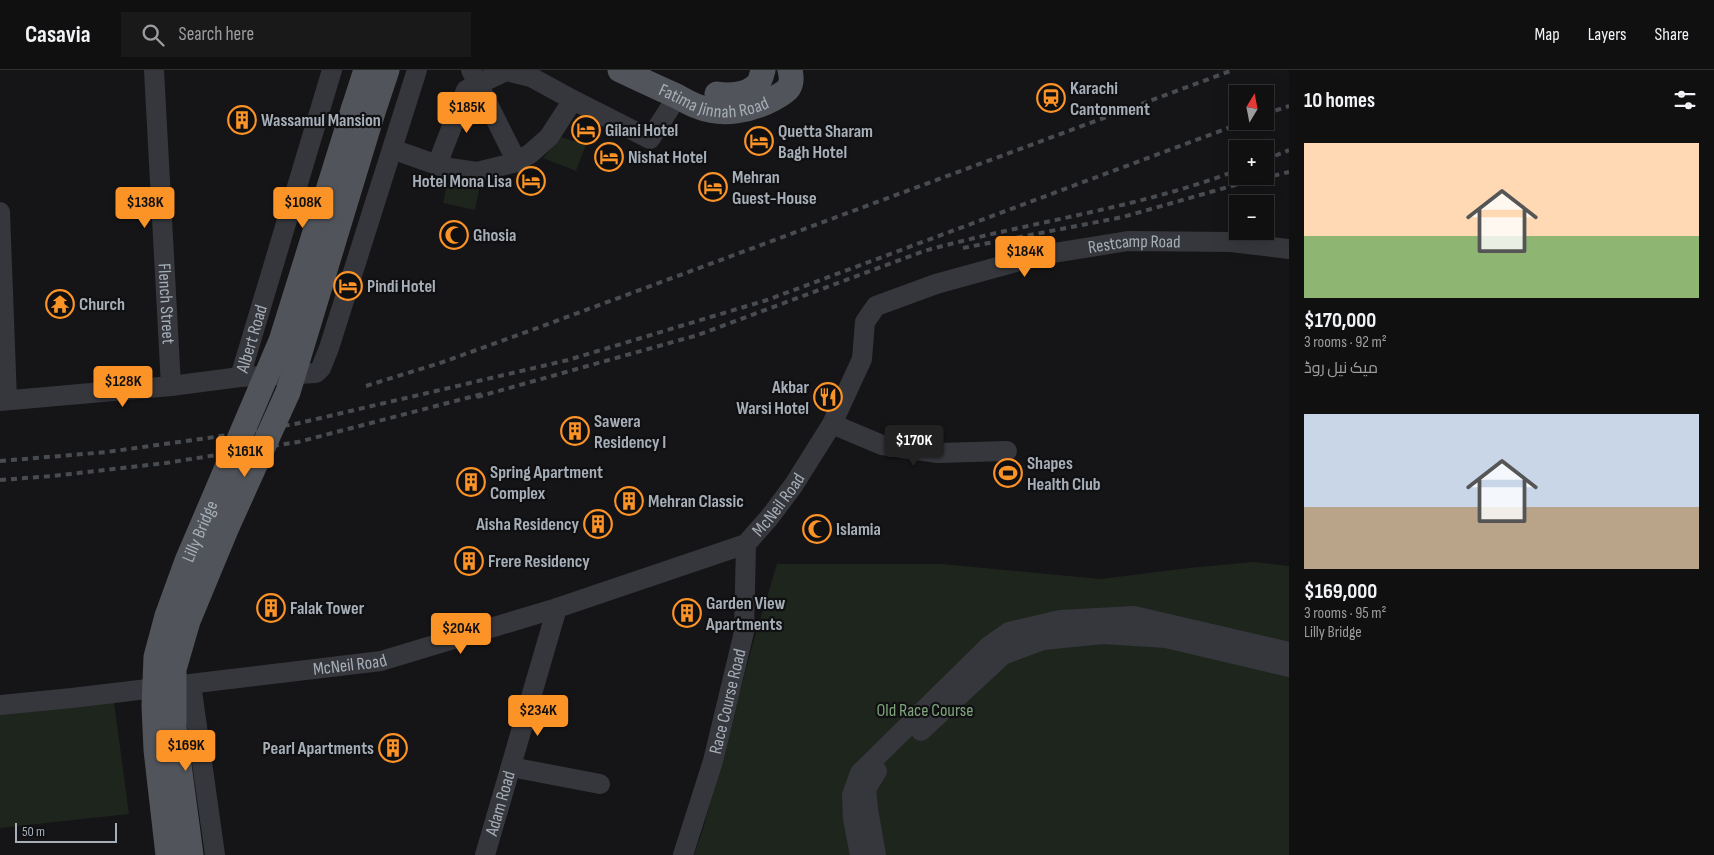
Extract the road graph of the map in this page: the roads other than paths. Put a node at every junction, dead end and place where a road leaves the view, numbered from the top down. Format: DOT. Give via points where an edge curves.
graph roads {
  1 [pos="154,70"];
  2 [pos="332,70"];
  3 [pos="366,70"];
  4 [pos="416,70"];
  5 [pos="620,70"];
  6 [pos="654,70"];
  7 [pos="790,70"];
  8 [pos="761,75"];
  9 [pos="385,77"];
  10 [pos="474,77"];
  11 [pos="677,97"];
  12 [pos="573,100"];
  13 [pos="363,111"];
  14 [pos="392,149"];
  15 [pos="517,162"];
  16 [pos="437,165"];
  17 [pos="0,212"];
  18 [pos="1289,249"];
  19 [pos="240,377"];
  20 [pos="170,386"];
  21 [pos="3,400"];
  22 [pos="832,424"];
  23 [pos="1007,451"];
  24 [pos="746,544"];
  25 [pos="557,608"];
  26 [pos="1289,652"];
  27 [pos="1289,667"];
  28 [pos="191,684"];
  29 [pos="0,704"];
  30 [pos="511,766"];
  31 [pos="600,784"];
  32 [pos="168,855"];
  33 [pos="191,855"];
  34 [pos="215,855"];
  35 [pos="485,855"];
  36 [pos="683,855"];
  37 [pos="860,855"];
  38 [pos="876,855"];
  1 -- 20 [label="street, Flench Street"];
  2 -- 19 [label="street, Albert Road"];
  3 -- 13 [label="main road"];
  4 -- 14 [label="street"];
  5 -- 11 [label="main road, Fatima Jinnah Road"];
  6 -- 8 [label="main road, Fatima Jinnah Road" via="683,84 720,95 744,93 758,85"];
  7 -- 11 [label="main road, Fatima Jinnah Road" via="792,82 782,95 738,111 700,108"];
  9 -- 13 [label="main road"];
  10 -- 12 [label="street" via="506,70 531,77"];
  10 -- 15 [label="street"];
  10 -- 16 [label="street" via="462,97"];
  11 -- 12 [label="street" via="650,139"];
  12 -- 15 [label="street" via="549,137"];
  13 -- 32 [label="main road, Lilly Bridge, bridge" via="281,341 188,561 167,616 156,657 156,750"];
  13 -- 33 [label="main road, Lilly Bridge, bridge" via="288,392 188,621 174,669 174,728"];
  14 -- 16 [label="street"];
  14 -- 19 [label="street" via="321,368 316,374"];
  15 -- 16 [label="street" via="477,172"];
  17 -- 21 [label="street"];
  18 -- 22 [label="street, Restcamp Road" via="1231,242 1128,241 1041,255 936,284 876,306 865,322 862,359"];
  19 -- 20 [label="street, Albert Road"];
  20 -- 21 [label="street, Albert Road"];
  22 -- 23 [label="street" via="882,445 938,453"];
  22 -- 24 [label="street, McNeil Road" via="781,502"];
  24 -- 25 [label="street, McNeil Road"];
  24 -- 36 [label="street, Race Course Road" via="744,632 713,760"];
  25 -- 28 [label="street, McNeil Road" via="382,661"];
  25 -- 30 [label="street, Adam Road"];
  26 -- 37 [label="street" via="1134,616 1060,620 1009,632 989,646 860,773 852,795"];
  27 -- 38 [label="street" via="1166,638 1103,634 1043,640 1003,655 875,774 866,789"];
  28 -- 29 [label="street, McNeil Road"];
  28 -- 34 [label="street"];
  30 -- 31 [label="street"];
  30 -- 35 [label="street, Adam Road"];
}
